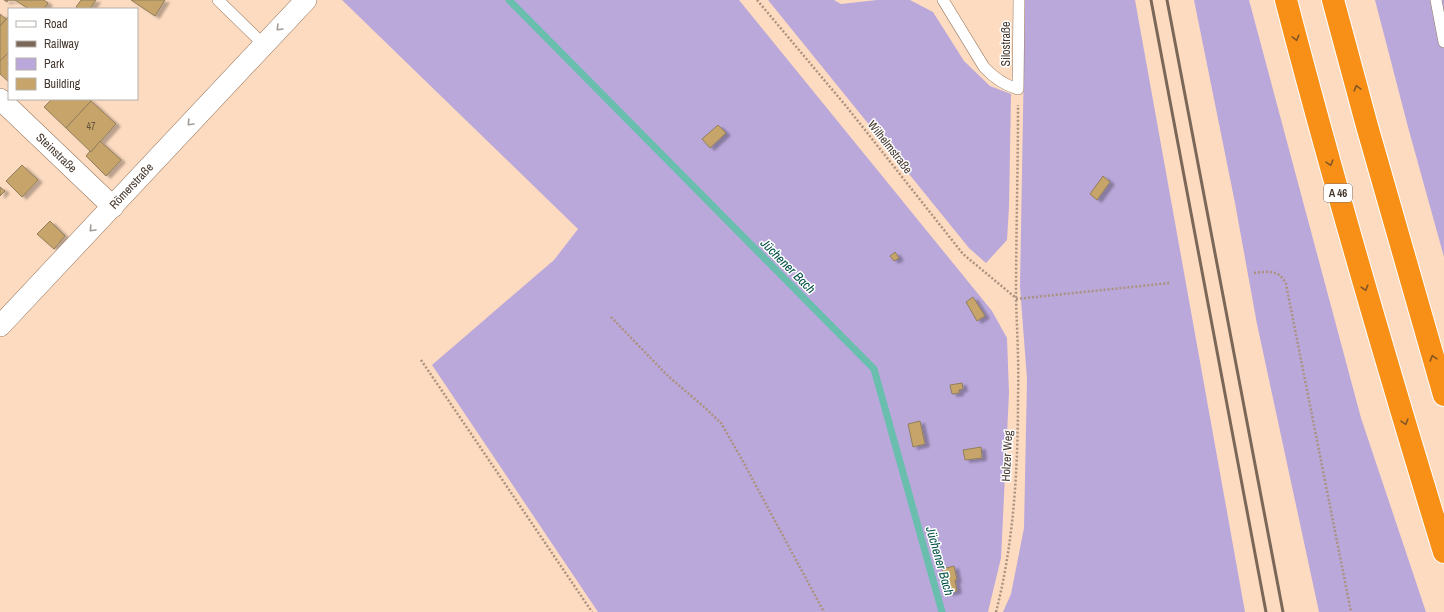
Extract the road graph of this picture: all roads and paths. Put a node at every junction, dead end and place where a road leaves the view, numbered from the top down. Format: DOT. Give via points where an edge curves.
graph roads {
  1 [pos="218,0"];
  2 [pos="306,0"];
  3 [pos="757,0"];
  4 [pos="943,0"];
  5 [pos="1019,0"];
  6 [pos="1286,0"];
  7 [pos="1333,0"];
  8 [pos="1436,0"];
  9 [pos="1444,42"];
  10 [pos="263,44"];
  11 [pos="1018,88"];
  12 [pos="0,101"];
  13 [pos="1367,126"];
  14 [pos="113,207"];
  15 [pos="1254,273"];
  16 [pos="1170,283"];
  17 [pos="1016,299"];
  18 [pos="612,317"];
  19 [pos="0,326"];
  20 [pos="1444,344"];
  21 [pos="421,360"];
  22 [pos="1444,395"];
  23 [pos="1444,552"];
  24 [pos="592,612"];
  25 [pos="824,612"];
  26 [pos="996,612"];
  27 [pos="1351,612"];
  1 -- 10 [label="lane"];
  2 -- 10 [label="street, Römerstraße, one-way"];
  3 -- 17 [label="path, Wilhelmstraße" via="846,106 962,254"];
  4 -- 11 [label="lane" via="984,67 992,76"];
  5 -- 11 [label="lane, Silostraße"];
  6 -- 23 [label="highway, A 46, one-way" via="1347,225"];
  13 -- 7 [label="highway, one-way"];
  8 -- 9 [label="lane"];
  10 -- 14 [label="street, Römerstraße, one-way"];
  11 -- 17 [label="path, Holzer Weg"];
  12 -- 14 [label="street, Steinstraße"];
  13 -- 20 [label="highway"];
  22 -- 13 [label="highway, one-way"];
  14 -- 19 [label="street, Römerstraße, one-way"];
  15 -- 27 [label="path" via="1275,272 1286,284"];
  16 -- 17 [label="path"];
  17 -- 26 [label="path, Holzer Weg" via="1017,462 1008,552"];
  18 -- 25 [label="path" via="668,376 721,424"];
  21 -- 24 [label="path"];
}
